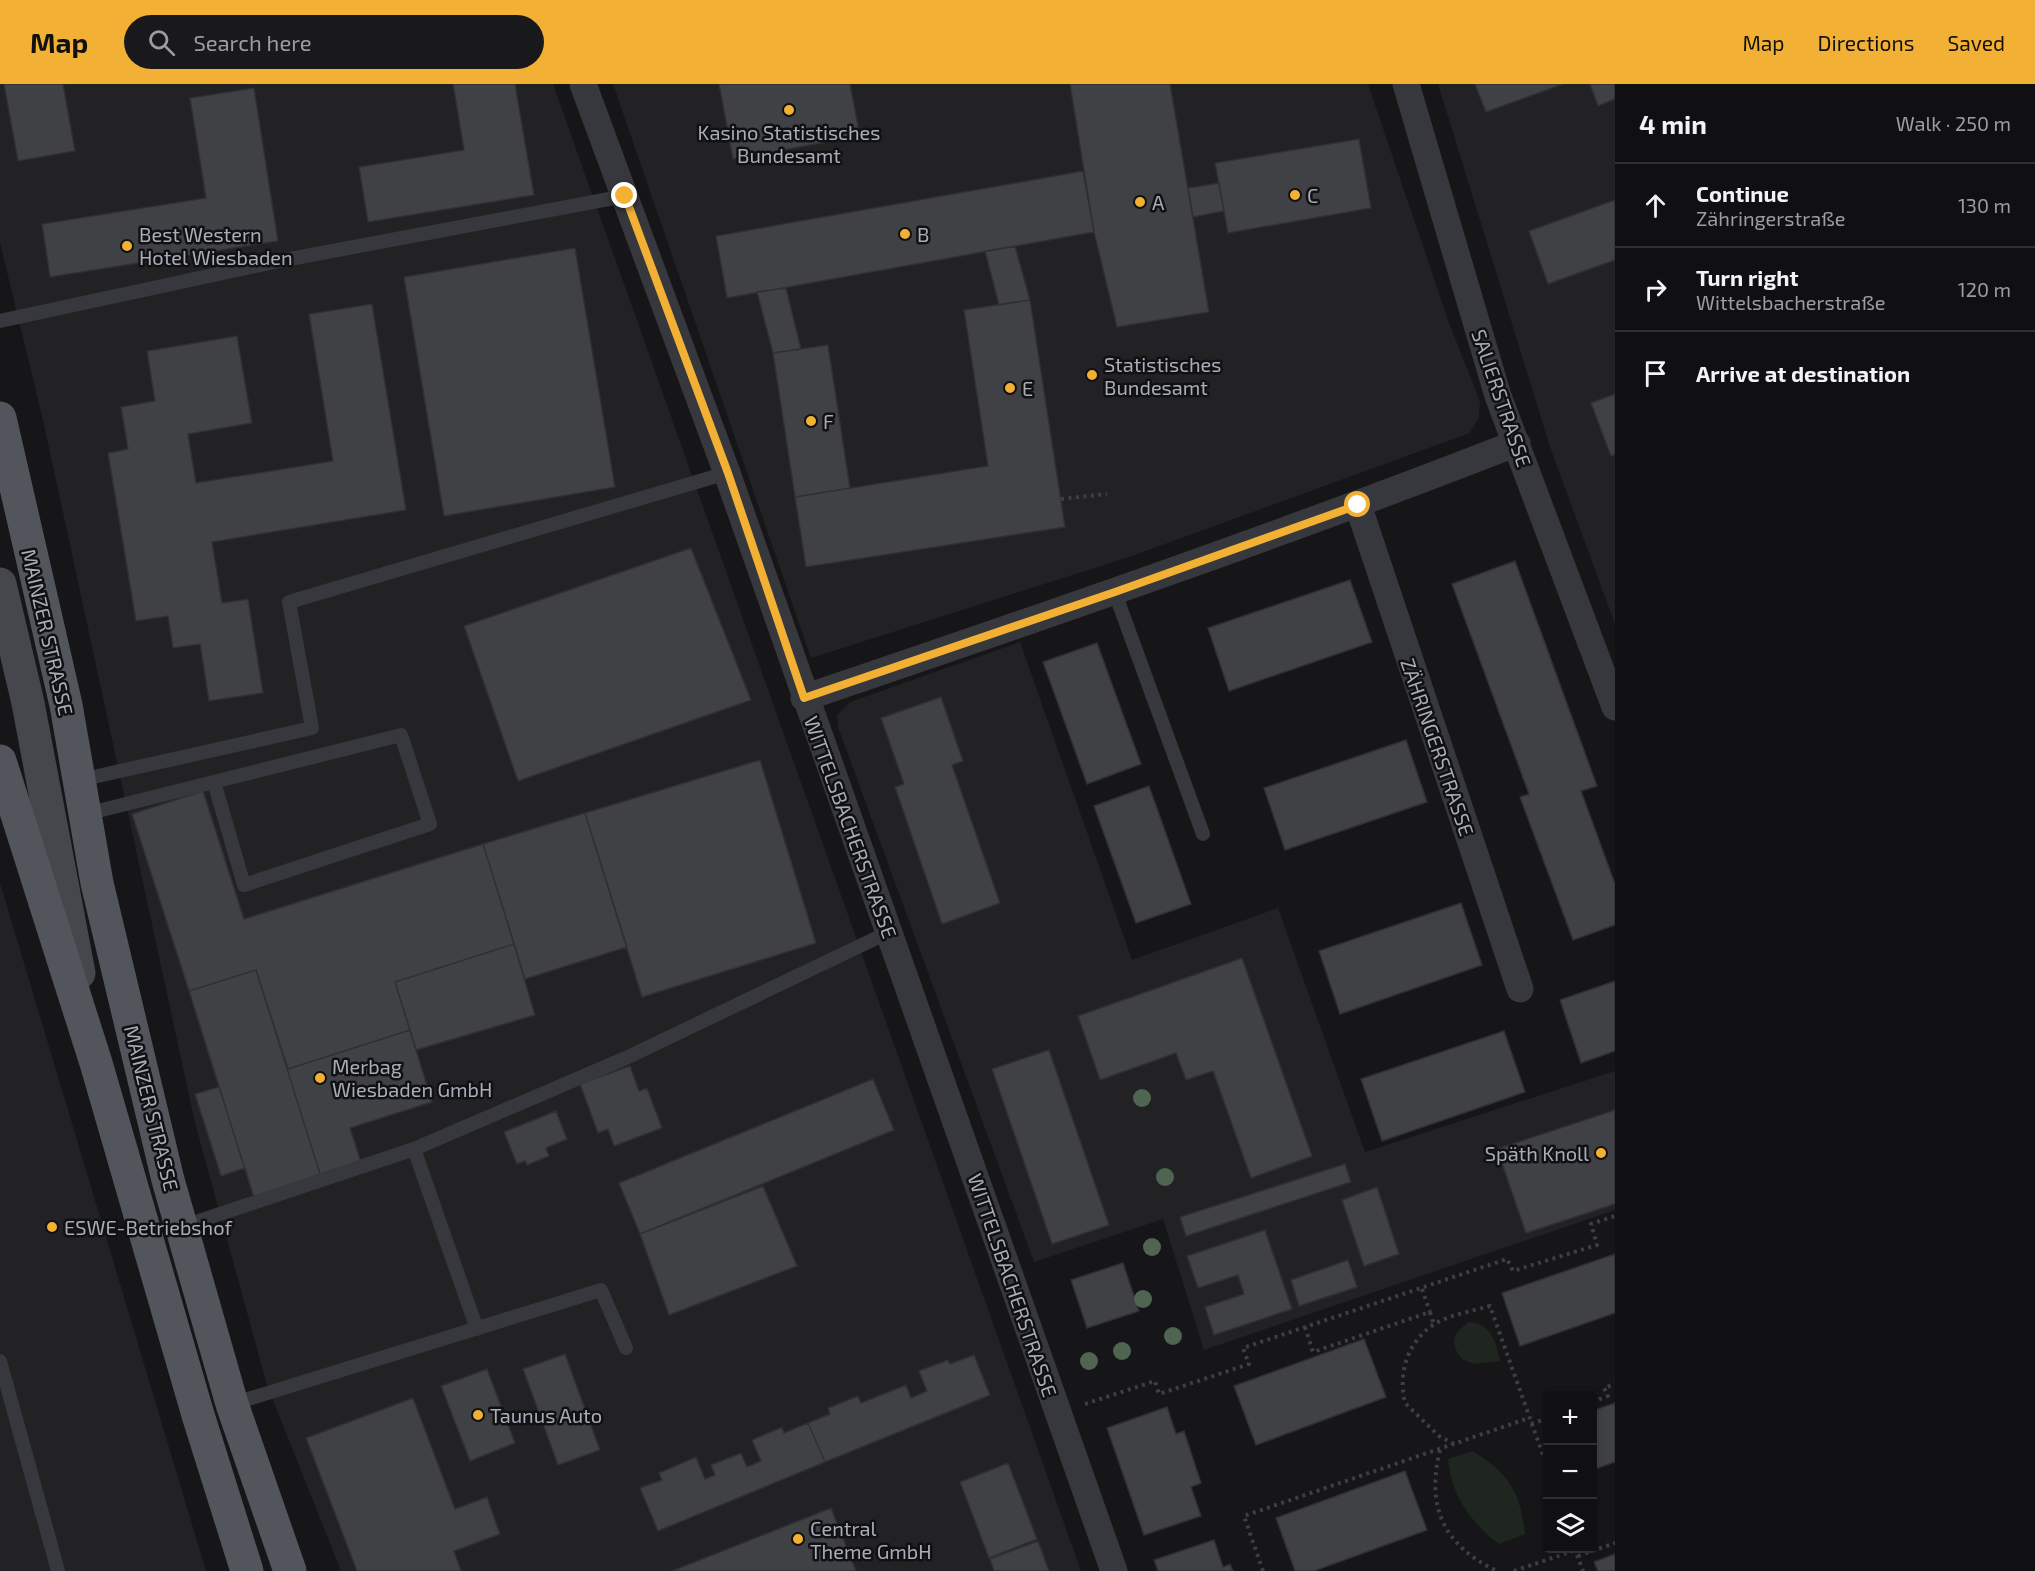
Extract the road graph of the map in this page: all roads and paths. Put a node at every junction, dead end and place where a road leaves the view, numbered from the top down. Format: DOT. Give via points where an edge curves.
graph roads {
  1 [pos="583,84"];
  2 [pos="1406,84"];
  3 [pos="625,196"];
  4 [pos="0,321"];
  5 [pos="0,418"];
  6 [pos="1516,443"];
  7 [pos="728,473"];
  8 [pos="1107,494"];
  9 [pos="1061,499"];
  10 [pos="1358,505"];
  11 [pos="0,584"];
  12 [pos="1115,592"];
  13 [pos="804,698"];
  14 [pos="28,703"];
  15 [pos="1615,707"];
  16 [pos="0,761"];
  17 [pos="79,780"];
  18 [pos="214,782"];
  19 [pos="86,814"];
  20 [pos="1203,834"];
  21 [pos="96,883"];
  22 [pos="889,933"];
  23 [pos="1520,989"];
  24 [pos="96,1063"];
  25 [pos="414,1149"];
  26 [pos="1615,1216"];
  27 [pos="181,1227"];
  28 [pos="1422,1288"];
  29 [pos="1430,1312"];
  30 [pos="1434,1324"];
  31 [pos="1305,1327"];
  32 [pos="477,1329"];
  33 [pos="626,1348"];
  34 [pos="0,1361"];
  35 [pos="1615,1384"];
  36 [pos="1597,1400"];
  37 [pos="232,1404"];
  38 [pos="1058,1413"];
  39 [pos="1529,1418"];
  40 [pos="1543,1420"];
  41 [pos="1532,1424"];
  42 [pos="1454,1444"];
  43 [pos="1441,1449"];
  44 [pos="1543,1455"];
  45 [pos="1615,1543"];
  46 [pos="1564,1553"];
  47 [pos="1577,1553"];
  48 [pos="1578,1556"];
  49 [pos="58,1571"];
  50 [pos="247,1571"];
  51 [pos="290,1571"];
  52 [pos="1114,1571"];
  53 [pos="1263,1571"];
  54 [pos="1497,1571"];
  55 [pos="1514,1571"];
  56 [pos="1583,1571"];
  1 -- 3 [label="street, WITTELSBACHERSTRASSE"];
  2 -- 6 [label="street, SALIERSTRASSE" via="1484,352"];
  3 -- 4 [label="lane" via="274,262"];
  3 -- 7 [label="street, WITTELSBACHERSTRASSE"];
  5 -- 17 [label="main road, MAINZER STRASSE" via="66,705"];
  6 -- 10 [label="street"];
  6 -- 15 [label="street, SALIERSTRASSE"];
  7 -- 13 [label="street, WITTELSBACHERSTRASSE"];
  7 -- 17 [label="lane" via="289,602 312,728"];
  8 -- 9 [label="path"];
  10 -- 12 [label="street"];
  10 -- 23 [label="street, ZÄHRINGERSTRASSE"];
  11 -- 14 [label="street, MAINZER STRASSE"];
  12 -- 13 [label="street"];
  12 -- 20 [label="lane"];
  13 -- 22 [label="street, WITTELSBACHERSTRASSE"];
  14 -- 21 [label="street, MAINZER STRASSE"];
  14 -- 24 [label="street, MAINZER STRASSE"];
  16 -- 24 [label="main road, MAINZER STRASSE"];
  17 -- 19 [label="main road, MAINZER STRASSE"];
  18 -- 18 [label="lane" via="401,735 430,824 244,885"];
  18 -- 19 [label="lane"];
  19 -- 21 [label="main road, MAINZER STRASSE"];
  21 -- 27 [label="main road, MAINZER STRASSE"];
  22 -- 25 [label="lane" via="628,1057"];
  22 -- 38 [label="street, WITTELSBACHERSTRASSE"];
  24 -- 50 [label="main road, MAINZER STRASSE"];
  25 -- 27 [label="lane"];
  25 -- 32 [label="lane"];
  26 -- 28 [label="path" via="1591,1224 1597,1245 1513,1271 1507,1259"];
  27 -- 37 [label="main road, MAINZER STRASSE"];
  28 -- 29 [label="path"];
  28 -- 31 [label="path"];
  29 -- 30 [label="path"];
  29 -- 31 [label="path" via="1313,1352"];
  30 -- 39 [label="path" via="1490,1306"];
  30 -- 42 [label="path" via="1412,1345 1402,1372 1402,1391 1405,1403 1419,1418"];
  31 -- 38 [label="path" via="1243,1348 1249,1364 1159,1394 1155,1381"];
  32 -- 33 [label="lane" via="601,1290"];
  32 -- 37 [label="lane"];
  34 -- 49 [label="lane"];
  35 -- 36 [label="path" via="1604,1388 1608,1396"];
  37 -- 51 [label="main road, MAINZER STRASSE"];
  38 -- 52 [label="street, WITTELSBACHERSTRASSE"];
  39 -- 41 [label="path"];
  39 -- 42 [label="path"];
  40 -- 41 [label="path"];
  41 -- 44 [label="path"];
  42 -- 43 [label="path"];
  43 -- 53 [label="path" via="1244,1516"];
  43 -- 54 [label="path" via="1434,1474 1435,1501 1442,1523 1458,1546"];
  45 -- 48 [label="path"];
  46 -- 55 [label="path"];
  47 -- 48 [label="path"];
  48 -- 56 [label="path"];
}
